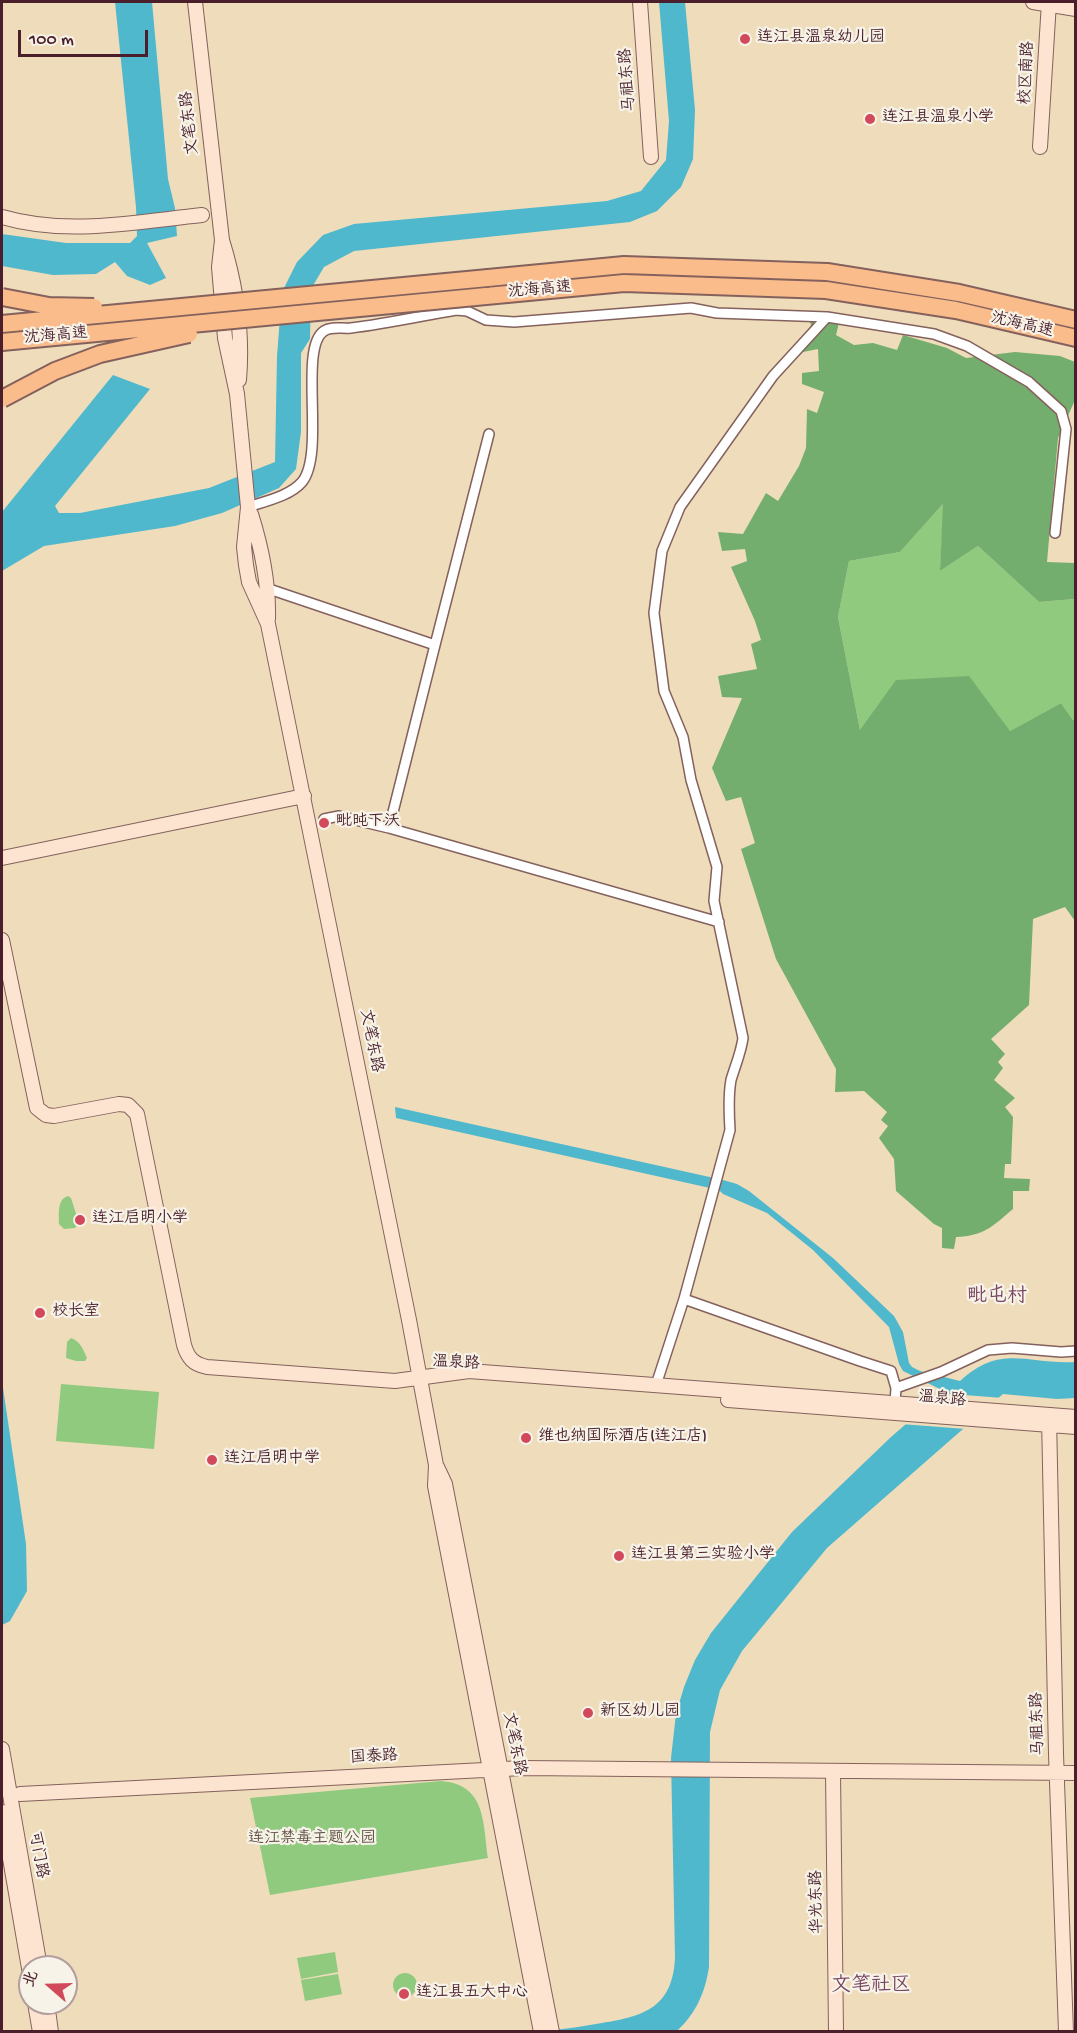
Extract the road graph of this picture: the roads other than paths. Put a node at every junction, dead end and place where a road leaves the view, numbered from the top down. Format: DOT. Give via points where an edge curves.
graph roads {
  1 [pos="195,2"];
  2 [pos="640,2"];
  3 [pos="1033,2"];
  4 [pos="1049,3"];
  5 [pos="1076,9"];
  6 [pos="1040,147"];
  7 [pos="651,157"];
  8 [pos="202,215"];
  9 [pos="2,216"];
  10 [pos="2,297"];
  11 [pos="248,301"];
  12 [pos="827,317"];
  13 [pos="260,318"];
  14 [pos="1076,320"];
  15 [pos="2,324"];
  16 [pos="1076,338"];
  17 [pos="2,342"];
  18 [pos="2,399"];
  19 [pos="489,434"];
  20 [pos="248,507"];
  21 [pos="1055,533"];
  22 [pos="268,589"];
  23 [pos="268,624"];
  24 [pos="435,645"];
  25 [pos="304,796"];
  26 [pos="324,819"];
  27 [pos="389,828"];
  28 [pos="2,858"];
  29 [pos="719,922"];
  30 [pos="2,940"];
  31 [pos="684,1299"];
  32 [pos="1076,1351"];
  33 [pos="420,1378"];
  34 [pos="656,1385"];
  35 [pos="896,1388"];
  36 [pos="895,1403"];
  37 [pos="912,1409"];
  38 [pos="1076,1417"];
  39 [pos="1049,1420"];
  40 [pos="1076,1427"];
  41 [pos="2,1749"];
  42 [pos="495,1769"];
  43 [pos="833,1772"];
  44 [pos="1057,1773"];
  45 [pos="1076,1773"];
  46 [pos="20,1794"];
  47 [pos="2,1812"];
  48 [pos="27,1955"];
  49 [pos="38,1955"];
  50 [pos="37,2015"];
  51 [pos="49,2015"];
  52 [pos="40,2031"];
  53 [pos="51,2031"];
  54 [pos="546,2031"];
  55 [pos="837,2031"];
  56 [pos="1066,2031"];
  1 -- 20 [label="main road, 文笔东路" via="222,240 237,316 237,394"];
  2 -- 7 [label="main road, 马祖东路"];
  3 -- 4 [label="main road"];
  4 -- 5 [label="main road"];
  4 -- 6 [label="main road, 校区南路"];
  8 -- 9 [label="main road" via="57,227"];
  10 -- 11 [label="highway, bridge" via="49,306 112,308"];
  11 -- 14 [label="highway, 沈海高速, bridge" via="624,265 827,272 959,292"];
  11 -- 15 [label="highway, 沈海高速, bridge"];
  12 -- 20 [label="street" via="717,313 691,308 514,322 486,320 456,310 386,323 327,328 320,334 313,357 312,439 304,480 292,490"];
  12 -- 21 [label="street" via="934,334 967,346 1029,382 1061,411 1066,429"];
  12 -- 29 [label="street" via="773,376 680,507 662,550 654,613 664,691 683,737 691,780 717,867 714,901"];
  13 -- 16 [label="highway, 沈海高速, bridge" via="624,283 826,290 956,310"];
  13 -- 17 [label="highway, 沈海高速, bridge"];
  13 -- 18 [label="highway, bridge" via="100,354 54,371"];
  19 -- 24 [label="street"];
  20 -- 22 [label="main road, 文笔东路" via="261,547"];
  20 -- 23 [label="main road, 文笔东路" via="246,565 249,582"];
  22 -- 23 [label="main road, 文笔东路"];
  22 -- 24 [label="street"];
  23 -- 25 [label="main road, 文笔东路"];
  24 -- 27 [label="street"];
  25 -- 28 [label="main road"];
  25 -- 33 [label="main road, 文笔东路"];
  26 -- 27 [label="street" via="339,816"];
  27 -- 29 [label="street"];
  29 -- 31 [label="street" via="743,1038 731,1082 730,1130"];
  30 -- 33 [label="main road" via="37,1108 54,1116 119,1104 128,1105 137,1114 190,1359 207,1367 395,1381"];
  31 -- 34 [label="street"];
  31 -- 35 [label="street" via="884,1367 891,1371"];
  32 -- 35 [label="street" via="988,1350"];
  33 -- 34 [label="main road, 温泉路" via="464,1371"];
  33 -- 37 [label="main road, 温泉路"];
  33 -- 42 [label="main road, 文笔东路" via="436,1465 445,1484"];
  34 -- 36 [label="main road, 温泉路"];
  35 -- 36 [label="street"];
  36 -- 37 [label="main road, 温泉路"];
  37 -- 39 [label="main road, 温泉路"];
  38 -- 39 [label="main road, 温泉路"];
  39 -- 40 [label="main road, 温泉路"];
  39 -- 44 [label="main road, 马祖东路"];
  41 -- 49 [label="main road, 可门路"];
  42 -- 43 [label="main road, 国泰路"];
  42 -- 46 [label="main road, 国泰路"];
  42 -- 54 [label="main road, 文笔东路"];
  43 -- 44 [label="main road, 国泰路"];
  43 -- 55 [label="main road, 华光东路"];
  44 -- 45 [label="main road"];
  44 -- 56 [label="main road, 马祖东路"];
  47 -- 48 [label="main road, 可门路"];
  50 -- 52 [label="main road"];
  51 -- 53 [label="main road"];
}
